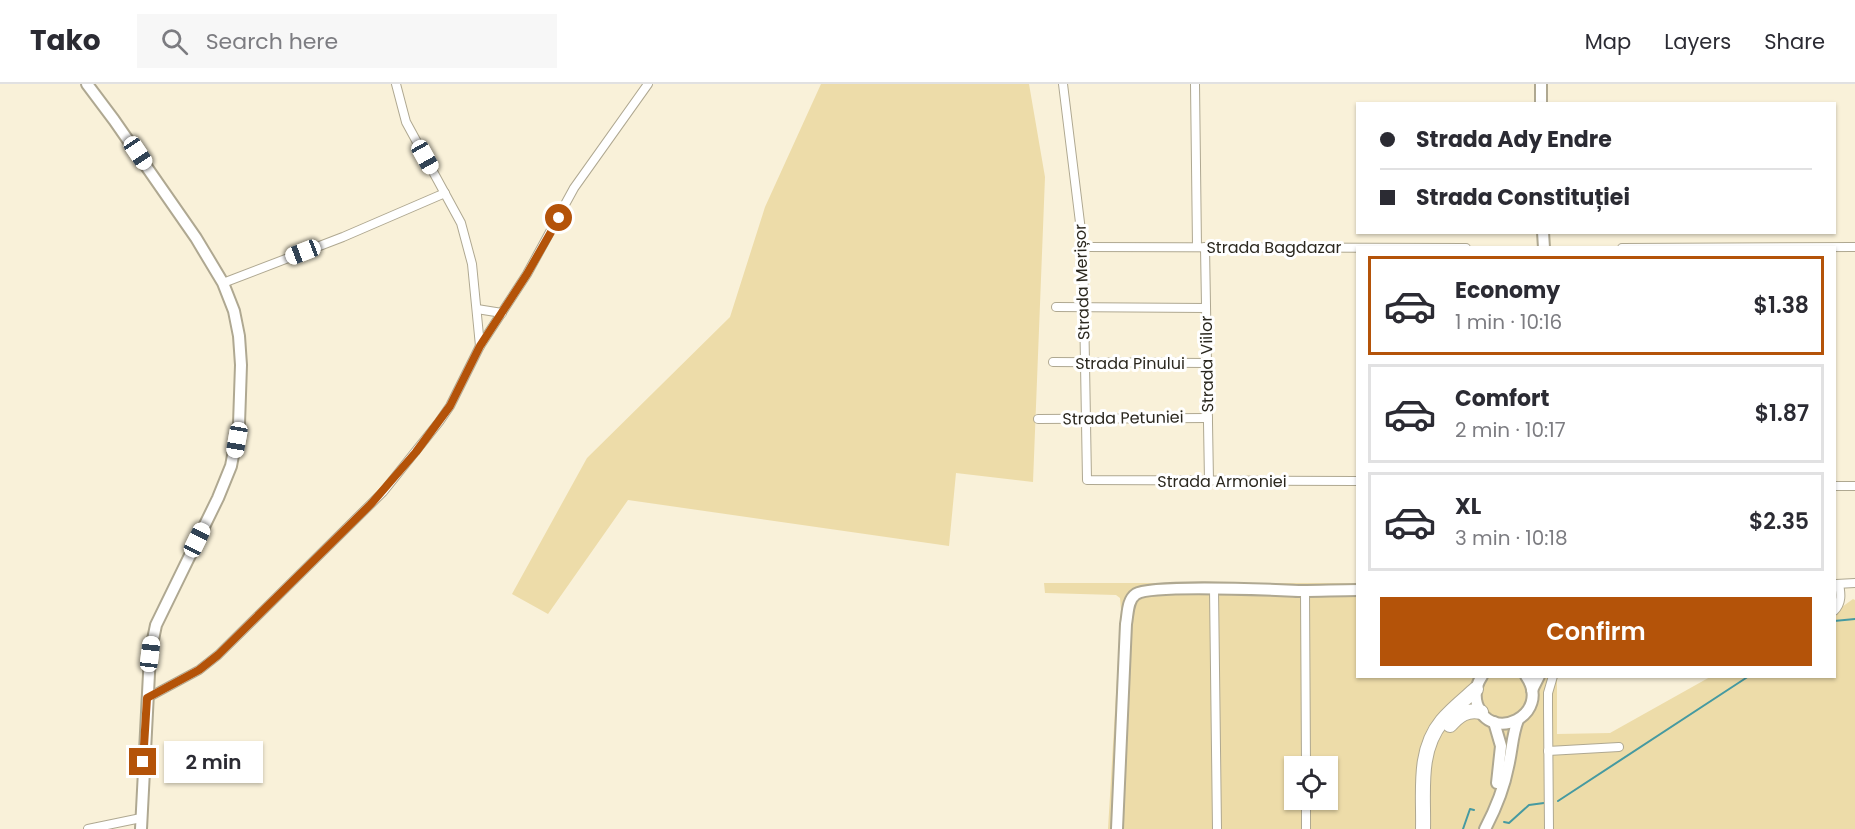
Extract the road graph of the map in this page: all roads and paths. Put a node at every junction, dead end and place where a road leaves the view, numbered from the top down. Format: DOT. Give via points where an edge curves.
graph roads {
  1 [pos="87,84"];
  2 [pos="396,84"];
  3 [pos="648,84"];
  4 [pos="1063,84"];
  5 [pos="1195,84"];
  6 [pos="1541,84"];
  7 [pos="1542,102"];
  8 [pos="445,193"];
  9 [pos="1083,247"];
  10 [pos="1201,247"];
  11 [pos="1836,247"];
  12 [pos="1855,247"];
  13 [pos="1356,248"];
  14 [pos="223,283"];
  15 [pos="1056,307"];
  16 [pos="1083,307"];
  17 [pos="1206,308"];
  18 [pos="477,309"];
  19 [pos="502,313"];
  20 [pos="480,346"];
  21 [pos="1053,362"];
  22 [pos="1085,363"];
  23 [pos="1207,363"];
  24 [pos="1208,417"];
  25 [pos="1086,418"];
  26 [pos="1038,419"];
  27 [pos="1087,480"];
  28 [pos="1209,481"];
  29 [pos="1356,481"];
  30 [pos="1836,486"];
  31 [pos="1855,486"];
  32 [pos="1855,583"];
  33 [pos="1837,584"];
  34 [pos="1214,589"];
  35 [pos="1356,590"];
  36 [pos="1305,591"];
  37 [pos="1836,609"];
  38 [pos="1527,678"];
  39 [pos="1538,678"];
  40 [pos="1552,678"];
  41 [pos="1479,683"];
  42 [pos="1532,690"];
  43 [pos="147,698"];
  44 [pos="1481,712"];
  45 [pos="1518,720"];
  46 [pos="1494,722"];
  47 [pos="1619,747"];
  48 [pos="1548,751"];
  49 [pos="1306,756"];
  50 [pos="1306,810"];
  51 [pos="141,824"];
  52 [pos="1423,825"];
  53 [pos="88,829"];
  54 [pos="1117,829"];
  55 [pos="1217,829"];
  56 [pos="1306,829"];
  57 [pos="1484,829"];
  58 [pos="1549,829"];
  1 -- 14 [label="street" via="196,238"];
  2 -- 8 [label="street" via="406,122"];
  3 -- 19 [label="street" via="574,188"];
  4 -- 9 [label="street, Strada Merișor"];
  5 -- 10 [label="street, Strada Viilor"];
  6 -- 7 [label="street"];
  8 -- 14 [label="street"];
  8 -- 18 [label="street" via="467,243"];
  9 -- 10 [label="street, Strada Bagdazar"];
  9 -- 16 [label="street, Strada Merișor"];
  10 -- 13 [label="street, Strada Bagdazar"];
  10 -- 17 [label="street, Strada Viilor"];
  11 -- 12 [label="street"];
  14 -- 43 [label="street" via="239,336 241,393 237,440 218,498 156,625"];
  15 -- 16 [label="street"];
  16 -- 17 [label="street"];
  16 -- 22 [label="street, Strada Merișor"];
  17 -- 23 [label="street, Strada Viilor"];
  18 -- 19 [label="street"];
  18 -- 20 [label="street"];
  19 -- 20 [label="street"];
  20 -- 43 [label="street" via="440,422 383,492 213,659"];
  21 -- 22 [label="street, Strada Pinului"];
  22 -- 23 [label="street, Strada Pinului"];
  22 -- 25 [label="street, Strada Merișor"];
  23 -- 24 [label="street, Strada Viilor"];
  24 -- 25 [label="street, Strada Petuniei"];
  24 -- 28 [label="street, Strada Viilor"];
  25 -- 26 [label="street, Strada Petuniei"];
  25 -- 27 [label="street, Strada Merișor"];
  27 -- 28 [label="street, Strada Armoniei"];
  28 -- 29 [label="street, Strada Armoniei"];
  30 -- 31 [label="street"];
  32 -- 33 [label="street"];
  33 -- 37 [label="street" via="1841,598"];
  34 -- 36 [label="street"];
  34 -- 54 [label="street" via="1152,590 1137,593 1131,599 1126,624"];
  34 -- 55 [label="street"];
  35 -- 36 [label="street"];
  36 -- 49 [label="street"];
  38 -- 42 [label="street"];
  39 -- 42 [label="street"];
  40 -- 48 [label="street" via="1548,693"];
  41 -- 44 [label="street" via="1476,701"];
  41 -- 52 [label="highway" via="1441,722 1430,742 1424,765"];
  42 -- 45 [label="street" via="1528,711"];
  43 -- 51 [label="street"];
  44 -- 46 [label="street"];
  44 -- 52 [label="highway" via="1461,715 1437,745 1430,767"];
  45 -- 46 [label="street"];
  45 -- 57 [label="street" via="1503,785"];
  46 -- 57 [label="street" via="1501,746 1500,772"];
  47 -- 48 [label="street"];
  48 -- 58 [label="street"];
  50 -- 56 [label="street"];
  51 -- 53 [label="street"];
}
